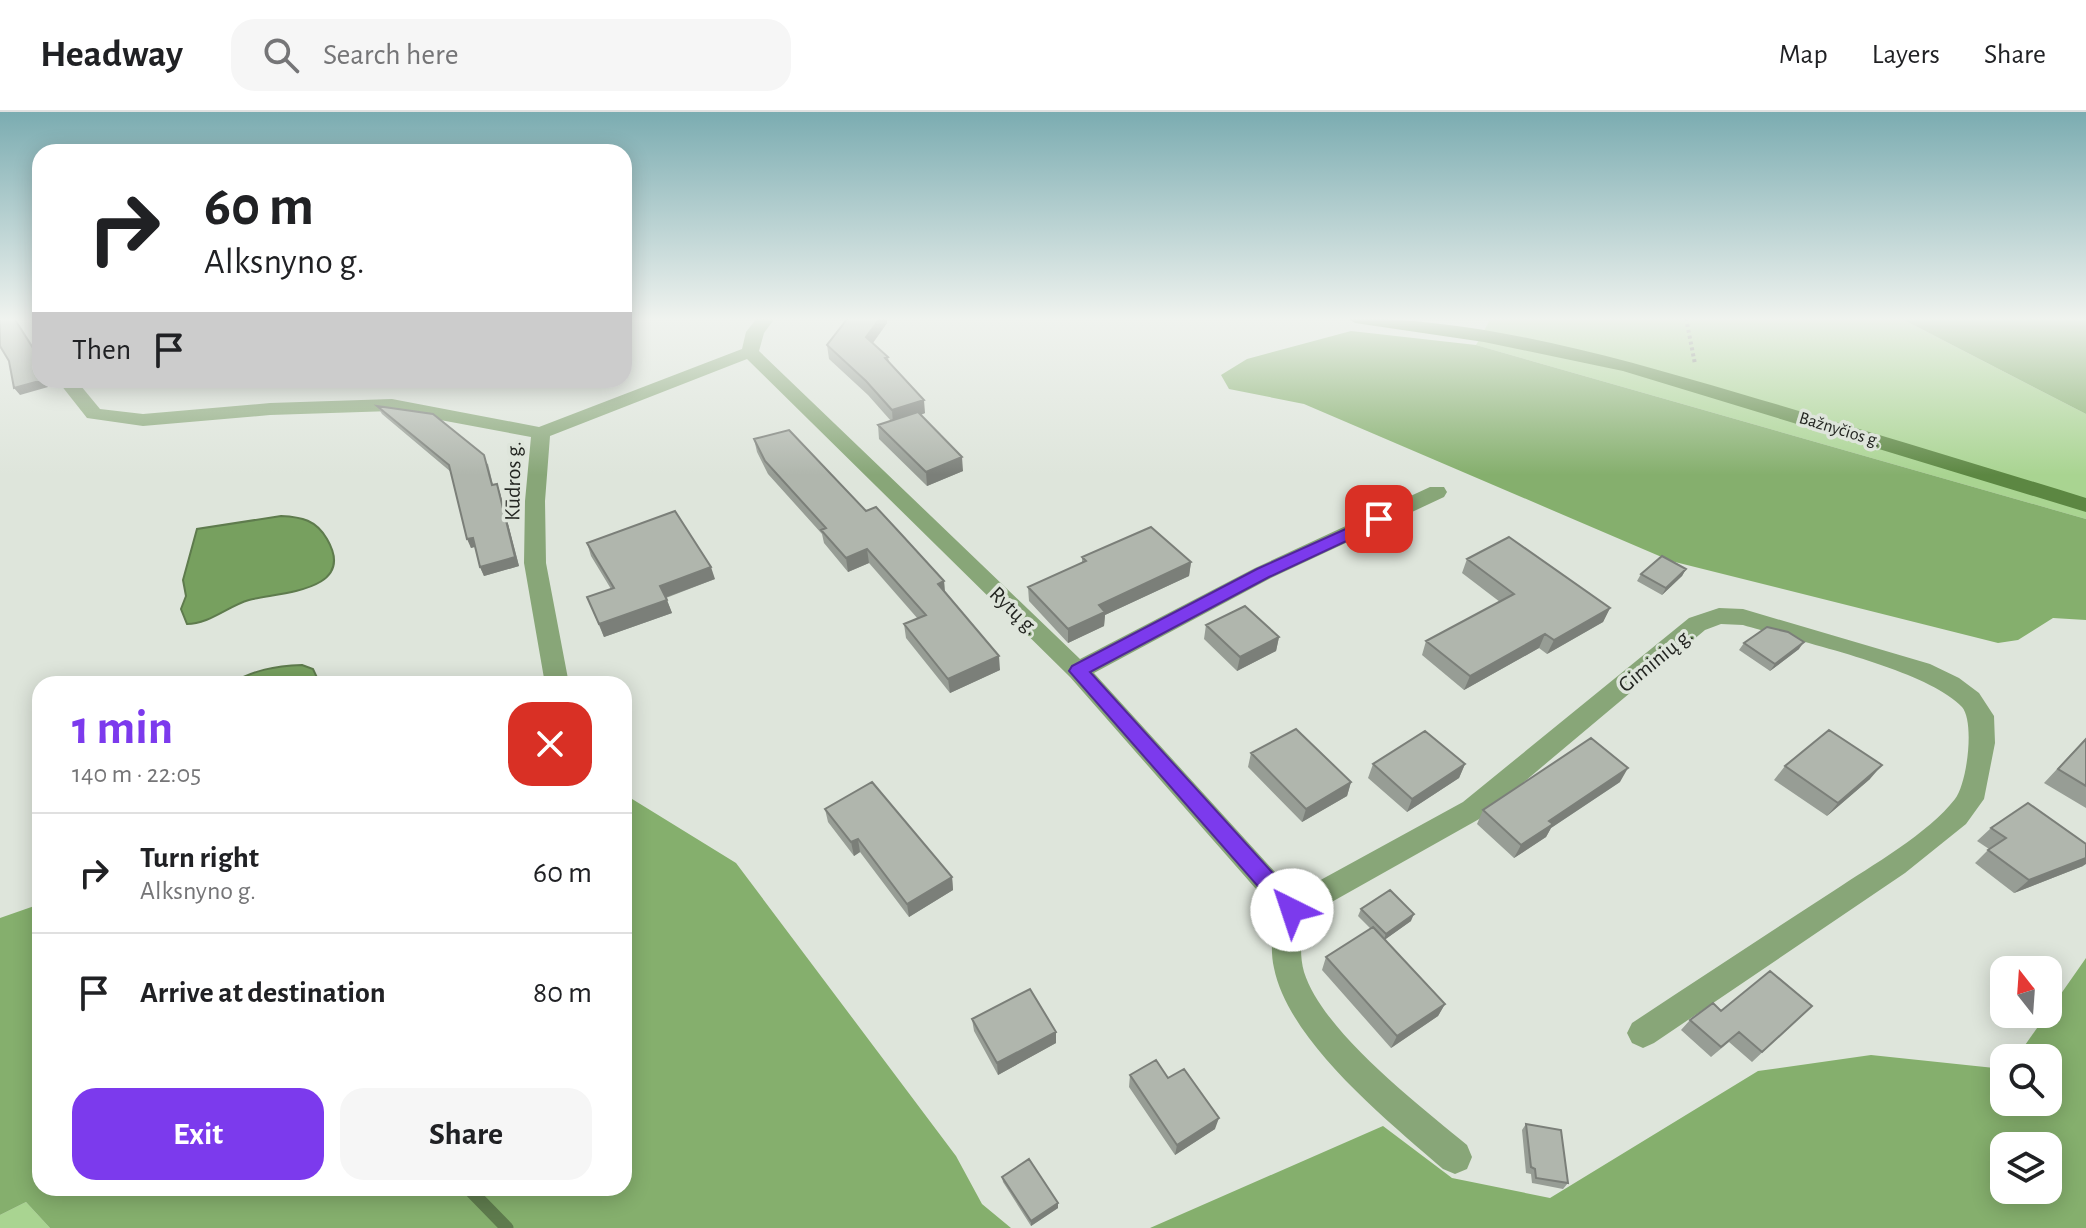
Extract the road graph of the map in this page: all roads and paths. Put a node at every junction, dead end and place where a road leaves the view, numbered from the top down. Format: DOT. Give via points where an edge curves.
graph roads {
  1 [pos="703,370"];
  2 [pos="769,370"];
  3 [pos="1634,370"];
  4 [pos="1693,370"];
  5 [pos="1689,384"];
  6 [pos="73,388"];
  7 [pos="541,433"];
  8 [pos="1437,492"];
  9 [pos="2086,505"];
  10 [pos="1078,671"];
  11 [pos="556,676"];
  12 [pos="1292,910"];
  13 [pos="1643,1033"];
  14 [pos="1455,1157"];
  1 -- 7 [label="street"];
  2 -- 10 [label="street, Rytų g."];
  3 -- 5 [label="main road, Bažnyčios g."];
  4 -- 5 [label="path"];
  5 -- 9 [label="main road, Bažnyčios g."];
  6 -- 7 [label="street, Kūdros g." via="94,414 143,420 392,405"];
  7 -- 11 [label="street, Kūdros g." via="535,563"];
  8 -- 10 [label="street" via="1263,573"];
  10 -- 12 [label="street, Rytų g."];
  12 -- 13 [label="street, Giminių g." via="1472,810 1697,624 1719,616 1743,617 1922,670 1970,700 1982,716 1982,743 1971,799 1957,816 1895,865"];
  12 -- 14 [label="street" via="1286,954 1292,981 1323,1029"];
}
